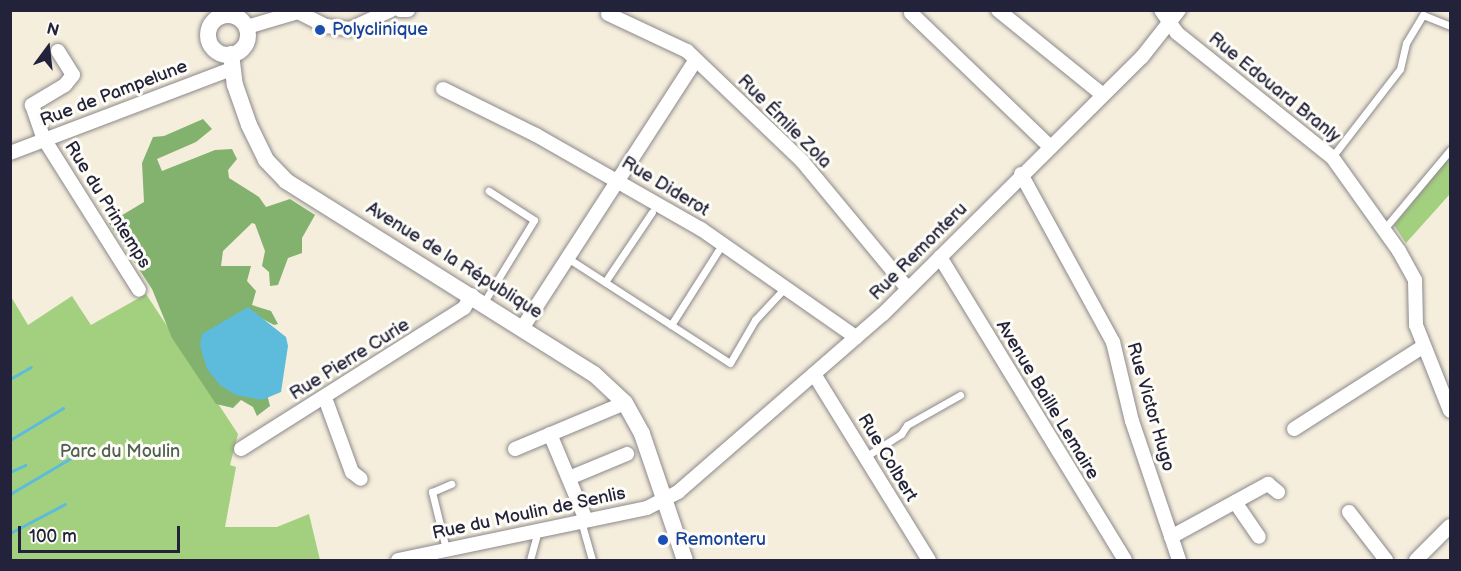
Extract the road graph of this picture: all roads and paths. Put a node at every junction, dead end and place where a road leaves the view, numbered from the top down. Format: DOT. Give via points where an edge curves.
graph roads {
  1 [pos="391,10"];
  2 [pos="400,10"];
  3 [pos="408,10"];
  4 [pos="998,10"];
  5 [pos="1161,10"];
  6 [pos="1179,10"];
  7 [pos="287,12"];
  8 [pos="911,12"];
  9 [pos="1423,13"];
  10 [pos="608,14"];
  11 [pos="213,15"];
  12 [pos="1170,24"];
  13 [pos="1450,26"];
  14 [pos="247,27"];
  15 [pos="58,51"];
  16 [pos="696,60"];
  17 [pos="231,62"];
  18 [pos="443,89"];
  19 [pos="1103,95"];
  20 [pos="45,139"];
  21 [pos="1049,146"];
  22 [pos="1450,150"];
  23 [pos="10,153"];
  24 [pos="1332,157"];
  25 [pos="1021,174"];
  26 [pos="618,180"];
  27 [pos="489,191"];
  28 [pos="652,212"];
  29 [pos="1384,230"];
  30 [pos="718,251"];
  31 [pos="566,257"];
  32 [pos="940,257"];
  33 [pos="605,282"];
  34 [pos="908,289"];
  35 [pos="139,290"];
  36 [pos="780,293"];
  37 [pos="478,299"];
  38 [pos="670,324"];
  39 [pos="523,327"];
  40 [pos="856,337"];
  41 [pos="1424,346"];
  42 [pos="814,374"];
  43 [pos="960,395"];
  44 [pos="325,398"];
  45 [pos="625,403"];
  46 [pos="1450,411"];
  47 [pos="1294,429"];
  48 [pos="550,434"];
  49 [pos="515,448"];
  50 [pos="241,449"];
  51 [pos="627,453"];
  52 [pos="866,457"];
  53 [pos="568,478"];
  54 [pos="361,479"];
  55 [pos="451,484"];
  56 [pos="1278,492"];
  57 [pos="666,499"];
  58 [pos="1235,502"];
  59 [pos="1349,512"];
  60 [pos="584,520"];
  61 [pos="1450,526"];
  62 [pos="538,530"];
  63 [pos="1171,537"];
  64 [pos="1259,537"];
  65 [pos="446,549"];
  66 [pos="398,561"];
  67 [pos="530,561"];
  68 [pos="592,561"];
  69 [pos="685,561"];
  70 [pos="929,561"];
  71 [pos="1125,561"];
  72 [pos="1179,561"];
  73 [pos="1386,561"];
  74 [pos="1416,561"];
  1 -- 7 [label="street" via="350,29 326,26 306,14"];
  2 -- 3 [label="street"];
  4 -- 19 [label="street"];
  5 -- 12 [label="street, Rue Edouard Branly"];
  6 -- 12 [label="street, Rue Remonteru"];
  7 -- 14 [label="street"];
  8 -- 21 [label="street"];
  9 -- 13 [label="lane"];
  9 -- 24 [label="lane" via="1406,43 1400,69"];
  10 -- 16 [label="street, Rue Émile Zola" via="687,51"];
  11 -- 14 [label="street" via="234,15"];
  11 -- 17 [label="street" via="210,42"];
  12 -- 19 [label="street, Rue Remonteru"];
  12 -- 24 [label="street, Rue Edouard Branly"];
  14 -- 17 [label="street" via="246,45"];
  15 -- 20 [label="street, Rue du Printemps" via="73,75 32,105"];
  16 -- 26 [label="street"];
  16 -- 34 [label="street, Rue Émile Zola" via="802,161"];
  17 -- 20 [label="street, Rue de Pampelune"];
  17 -- 37 [label="street, Avenue de la République" via="259,147 286,181"];
  18 -- 26 [label="street, Rue Diderot"];
  19 -- 21 [label="street, Rue Remonteru"];
  20 -- 23 [label="street, Rue de Pampelune"];
  20 -- 35 [label="street, Rue du Printemps"];
  21 -- 25 [label="street, Rue Remonteru"];
  22 -- 29 [label="lane"];
  24 -- 29 [label="street, Rue Edouard Branly"];
  25 -- 32 [label="street, Rue Remonteru"];
  25 -- 63 [label="street, Rue Victor Hugo" via="1113,342 1132,421"];
  26 -- 31 [label="street"];
  26 -- 40 [label="street, Rue Diderot" via="701,229"];
  27 -- 37 [label="lane" via="534,220"];
  28 -- 33 [label="lane"];
  29 -- 41 [label="street, Rue Edouard Branly" via="1415,280 1416,325"];
  30 -- 38 [label="lane"];
  31 -- 33 [label="lane"];
  31 -- 39 [label="street"];
  32 -- 34 [label="street, Rue Remonteru"];
  32 -- 71 [label="street, Avenue Baille Lemaire"];
  33 -- 38 [label="lane"];
  34 -- 40 [label="street, Rue Remonteru"];
  36 -- 38 [label="lane" via="755,320 730,363"];
  37 -- 39 [label="street, Avenue de la République"];
  37 -- 44 [label="street, Rue Pierre Curie"];
  39 -- 45 [label="street, Avenue de la République" via="594,374"];
  40 -- 42 [label="street, Rue Remonteru"];
  41 -- 46 [label="street, Rue Edouard Branly"];
  41 -- 47 [label="street"];
  42 -- 52 [label="street, Rue Colbert"];
  42 -- 57 [label="street, Rue Remonteru"];
  43 -- 52 [label="lane" via="907,425 901,434"];
  44 -- 50 [label="street, Rue Pierre Curie"];
  44 -- 54 [label="street" via="352,472"];
  45 -- 48 [label="street"];
  45 -- 57 [label="street, Avenue de la République" via="642,434"];
  48 -- 49 [label="street"];
  48 -- 53 [label="street"];
  51 -- 53 [label="street"];
  52 -- 70 [label="street, Rue Colbert"];
  53 -- 60 [label="street"];
  55 -- 65 [label="lane" via="432,492"];
  56 -- 58 [label="street" via="1268,484"];
  57 -- 60 [label="street, Rue du Moulin de Senlis" via="647,508"];
  57 -- 69 [label="street, Avenue de la République"];
  58 -- 63 [label="street"];
  58 -- 64 [label="street"];
  59 -- 73 [label="street"];
  60 -- 62 [label="street, Rue du Moulin de Senlis"];
  60 -- 68 [label="lane"];
  61 -- 74 [label="street"];
  62 -- 65 [label="street, Rue du Moulin de Senlis"];
  62 -- 67 [label="lane"];
  63 -- 72 [label="street, Rue Victor Hugo"];
  65 -- 66 [label="street, Rue du Moulin de Senlis"];
}
